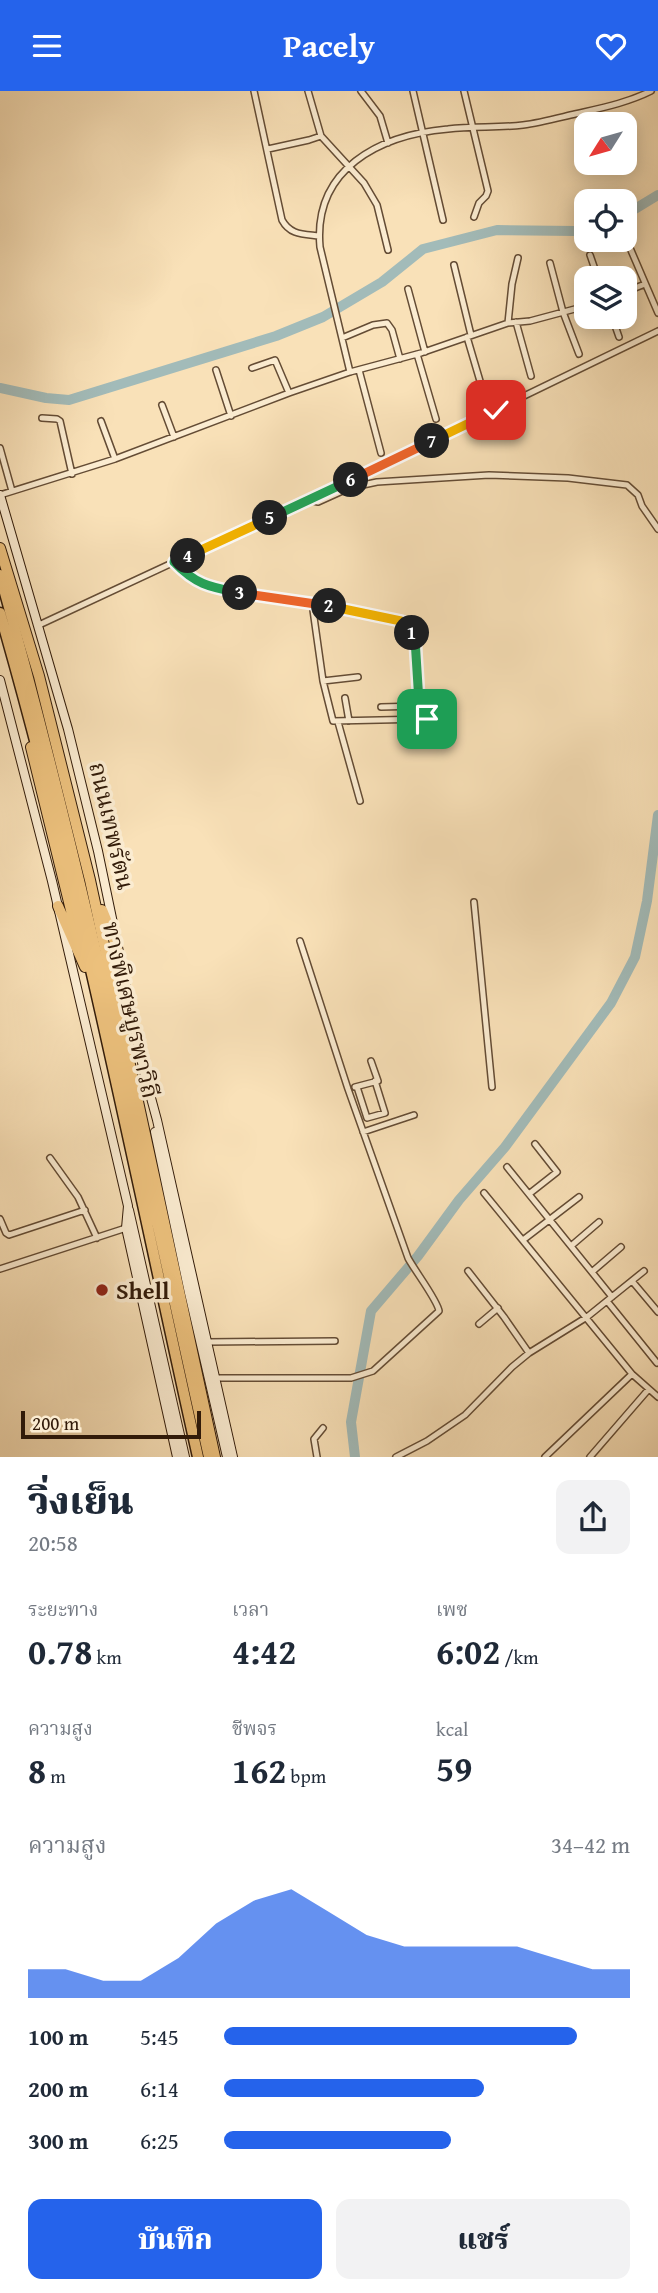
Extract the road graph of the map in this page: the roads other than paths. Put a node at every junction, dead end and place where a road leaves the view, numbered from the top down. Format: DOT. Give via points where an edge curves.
graph roads {
  1 [pos="254,91"];
  2 [pos="308,91"];
  3 [pos="360,91"];
  4 [pos="413,91"];
  5 [pos="464,91"];
  6 [pos="651,91"];
  7 [pos="473,128"];
  8 [pos="423,133"];
  9 [pos="321,136"];
  10 [pos="388,143"];
  11 [pos="268,149"];
  12 [pos="348,165"];
  13 [pos="474,217"];
  14 [pos="443,220"];
  15 [pos="319,236"];
  16 [pos="388,250"];
  17 [pos="632,252"];
  18 [pos="590,255"];
  19 [pos="518,258"];
  20 [pos="550,263"];
  21 [pos="454,265"];
  22 [pos="594,266"];
  23 [pos="645,284"];
  24 [pos="637,287"];
  25 [pos="408,289"];
  26 [pos="574,309"];
  27 [pos="563,312"];
  28 [pos="658,313"];
  29 [pos="516,322"];
  30 [pos="508,323"];
  31 [pos="617,329"];
  32 [pos="658,331"];
  33 [pos="469,336"];
  34 [pos="620,337"];
  35 [pos="342,338"];
  36 [pos="425,352"];
  37 [pos="417,353"];
  38 [pos="579,354"];
  39 [pos="400,359"];
  40 [pos="252,368"];
  41 [pos="216,370"];
  42 [pos="359,370"];
  43 [pos="350,372"];
  44 [pos="531,376"];
  45 [pos="289,393"];
  46 [pos="485,398"];
  47 [pos="162,405"];
  48 [pos="231,416"];
  49 [pos="42,418"];
  50 [pos="436,419"];
  51 [pos="101,421"];
  52 [pos="174,437"];
  53 [pos="0,449"];
  54 [pos="381,453"];
  55 [pos="115,459"];
  56 [pos="72,474"];
  57 [pos="12,491"];
  58 [pos="0,495"];
  59 [pos="309,500"];
  60 [pos="658,529"];
  61 [pos="0,548"];
  62 [pos="174,562"];
  63 [pos="0,575"];
  64 [pos="312,603"];
  65 [pos="0,613"];
  66 [pos="39,625"];
  67 [pos="0,630"];
  68 [pos="358,677"];
  69 [pos="323,681"];
  70 [pos="1,685"];
  71 [pos="345,698"];
  72 [pos="419,706"];
  73 [pos="381,707"];
  74 [pos="338,722"];
  75 [pos="349,722"];
  76 [pos="360,801"];
  77 [pos="90,880"];
  78 [pos="474,902"];
  79 [pos="58,906"];
  80 [pos="300,941"];
  81 [pos="117,947"];
  82 [pos="85,967"];
  83 [pos="371,1061"];
  84 [pos="145,1072"];
  85 [pos="375,1081"];
  86 [pos="357,1087"];
  87 [pos="492,1087"];
  88 [pos="348,1089"];
  89 [pos="414,1115"];
  90 [pos="363,1132"];
  91 [pos="535,1144"];
  92 [pos="50,1158"];
  93 [pos="507,1167"];
  94 [pos="484,1193"];
  95 [pos="529,1194"];
  96 [pos="579,1197"];
  97 [pos="128,1206"];
  98 [pos="85,1210"];
  99 [pos="549,1218"];
  100 [pos="0,1219"];
  101 [pos="599,1222"];
  102 [pos="126,1227"];
  103 [pos="97,1238"];
  104 [pos="523,1240"];
  105 [pos="571,1246"];
  106 [pos="621,1247"];
  107 [pos="0,1269"];
  108 [pos="468,1271"];
  109 [pos="593,1271"];
  110 [pos="644,1271"];
  111 [pos="632,1281"];
  112 [pos="609,1299"];
  113 [pos="498,1308"];
  114 [pos="658,1312"];
  115 [pos="587,1317"];
  116 [pos="479,1324"];
  117 [pos="335,1341"];
  118 [pos="208,1342"];
  119 [pos="529,1353"];
  120 [pos="657,1363"];
  121 [pos="632,1374"];
  122 [pos="216,1378"];
  123 [pos="649,1390"];
  124 [pos="657,1395"];
  125 [pos="323,1428"];
  126 [pos="177,1457"];
  127 [pos="185,1457"];
  128 [pos="196,1457"];
  129 [pos="209,1457"];
  130 [pos="215,1457"];
  131 [pos="228,1457"];
  132 [pos="233,1457"];
  133 [pos="317,1457"];
  134 [pos="396,1457"];
  135 [pos="545,1457"];
  136 [pos="590,1457"];
  1 -- 11 [label="street"];
  2 -- 9 [label="street"];
  3 -- 10 [label="street" via="380,116"];
  4 -- 8 [label="street"];
  5 -- 7 [label="street"];
  6 -- 7 [label="street" via="622,103 526,125"];
  7 -- 8 [label="street"];
  7 -- 13 [label="street" via="488,191"];
  8 -- 10 [label="street"];
  8 -- 14 [label="street"];
  9 -- 11 [label="street"];
  9 -- 12 [label="street"];
  10 -- 12 [label="street"];
  11 -- 15 [label="street" via="285,225 293,232"];
  12 -- 15 [label="street" via="325,201"];
  12 -- 16 [label="street" via="377,205"];
  15 -- 35 [label="street"];
  17 -- 23 [label="street"];
  18 -- 22 [label="street"];
  19 -- 30 [label="street"];
  20 -- 27 [label="street"];
  21 -- 33 [label="street"];
  23 -- 24 [label="street"];
  23 -- 28 [label="street"];
  25 -- 36 [label="street"];
  26 -- 27 [label="street"];
  27 -- 29 [label="street"];
  27 -- 38 [label="street"];
  29 -- 30 [label="street"];
  29 -- 44 [label="street"];
  30 -- 33 [label="street"];
  31 -- 34 [label="street"];
  32 -- 59 [label="street"];
  33 -- 36 [label="street"];
  33 -- 46 [label="street"];
  35 -- 39 [label="street" via="387,323"];
  35 -- 43 [label="street"];
  36 -- 37 [label="street"];
  37 -- 39 [label="street"];
  37 -- 50 [label="street"];
  39 -- 42 [label="street"];
  40 -- 45 [label="street" via="275,360"];
  41 -- 48 [label="street"];
  42 -- 43 [label="street"];
  42 -- 54 [label="street"];
  43 -- 45 [label="street"];
  45 -- 48 [label="street"];
  47 -- 52 [label="street"];
  48 -- 52 [label="street"];
  49 -- 56 [label="street" via="60,421"];
  51 -- 55 [label="street"];
  52 -- 55 [label="street"];
  53 -- 57 [label="street"];
  55 -- 56 [label="street"];
  56 -- 57 [label="street"];
  57 -- 58 [label="street"];
  58 -- 66 [label="main road, ถนนเทพรัตน"];
  59 -- 60 [label="street" via="318,502 377,482 489,475 568,478 627,485"];
  59 -- 62 [label="street"];
  61 -- 77 [label="highway, ถนนเทพรัตน" via="39,676"];
  62 -- 64 [label="street" via="208,587"];
  62 -- 66 [label="street"];
  63 -- 129 [label="highway, ทางพิเศษบูรพาวิถี" via="79,873"];
  64 -- 69 [label="street"];
  64 -- 72 [label="street" via="407,624 415,639"];
  65 -- 128 [label="highway, ทางพิเศษบูรพาวิถี" via="69,876"];
  66 -- 81 [label="main road, ถนนเทพรัตน" via="98,851"];
  67 -- 82 [label="highway"];
  68 -- 69 [label="street"];
  69 -- 74 [label="street" via="331,718"];
  70 -- 79 [label="main road"];
  71 -- 75 [label="street"];
  72 -- 73 [label="street"];
  72 -- 75 [label="street" via="427,719"];
  74 -- 75 [label="street"];
  74 -- 76 [label="street"];
  77 -- 81 [label="highway"];
  77 -- 130 [label="highway, ถนนเทพรัตน"];
  78 -- 87 [label="street"];
  79 -- 82 [label="highway"];
  79 -- 97 [label="main road"];
  80 -- 88 [label="street"];
  81 -- 84 [label="main road, ถนนเทพรัตน"];
  82 -- 128 [label="highway"];
  83 -- 85 [label="street"];
  84 -- 118 [label="main road, ถนนเทพรัตน"];
  84 -- 131 [label="main road" via="162,1172"];
  85 -- 86 [label="street"];
  85 -- 86 [label="street" via="385,1113 367,1118"];
  86 -- 88 [label="street"];
  88 -- 90 [label="street"];
  89 -- 90 [label="street"];
  90 -- 122 [label="street" via="408,1258 439,1311 368,1374 351,1378"];
  91 -- 95 [label="street" via="557,1172"];
  92 -- 98 [label="street"];
  93 -- 95 [label="street"];
  94 -- 104 [label="street"];
  95 -- 99 [label="street"];
  96 -- 99 [label="street"];
  97 -- 102 [label="main road"];
  97 -- 127 [label="main road"];
  98 -- 100 [label="street" via="9,1235"];
  98 -- 103 [label="street"];
  99 -- 104 [label="street"];
  99 -- 105 [label="street"];
  101 -- 105 [label="street"];
  102 -- 103 [label="street"];
  102 -- 126 [label="main road"];
  103 -- 107 [label="street"];
  104 -- 115 [label="street"];
  105 -- 109 [label="street"];
  106 -- 109 [label="street"];
  108 -- 113 [label="street"];
  109 -- 112 [label="street"];
  110 -- 111 [label="street"];
  111 -- 112 [label="street"];
  111 -- 114 [label="street"];
  112 -- 115 [label="street"];
  112 -- 120 [label="street"];
  113 -- 116 [label="street"];
  113 -- 119 [label="street"];
  115 -- 119 [label="street"];
  115 -- 121 [label="street"];
  117 -- 118 [label="street"];
  118 -- 122 [label="main road, ถนนเทพรัตน"];
  119 -- 134 [label="street" via="471,1410"];
  121 -- 123 [label="street"];
  121 -- 135 [label="street"];
  122 -- 132 [label="main road, ถนนเทพรัตน"];
  123 -- 124 [label="street"];
  123 -- 136 [label="street"];
  125 -- 133 [label="street" via="314,1439"];
}
